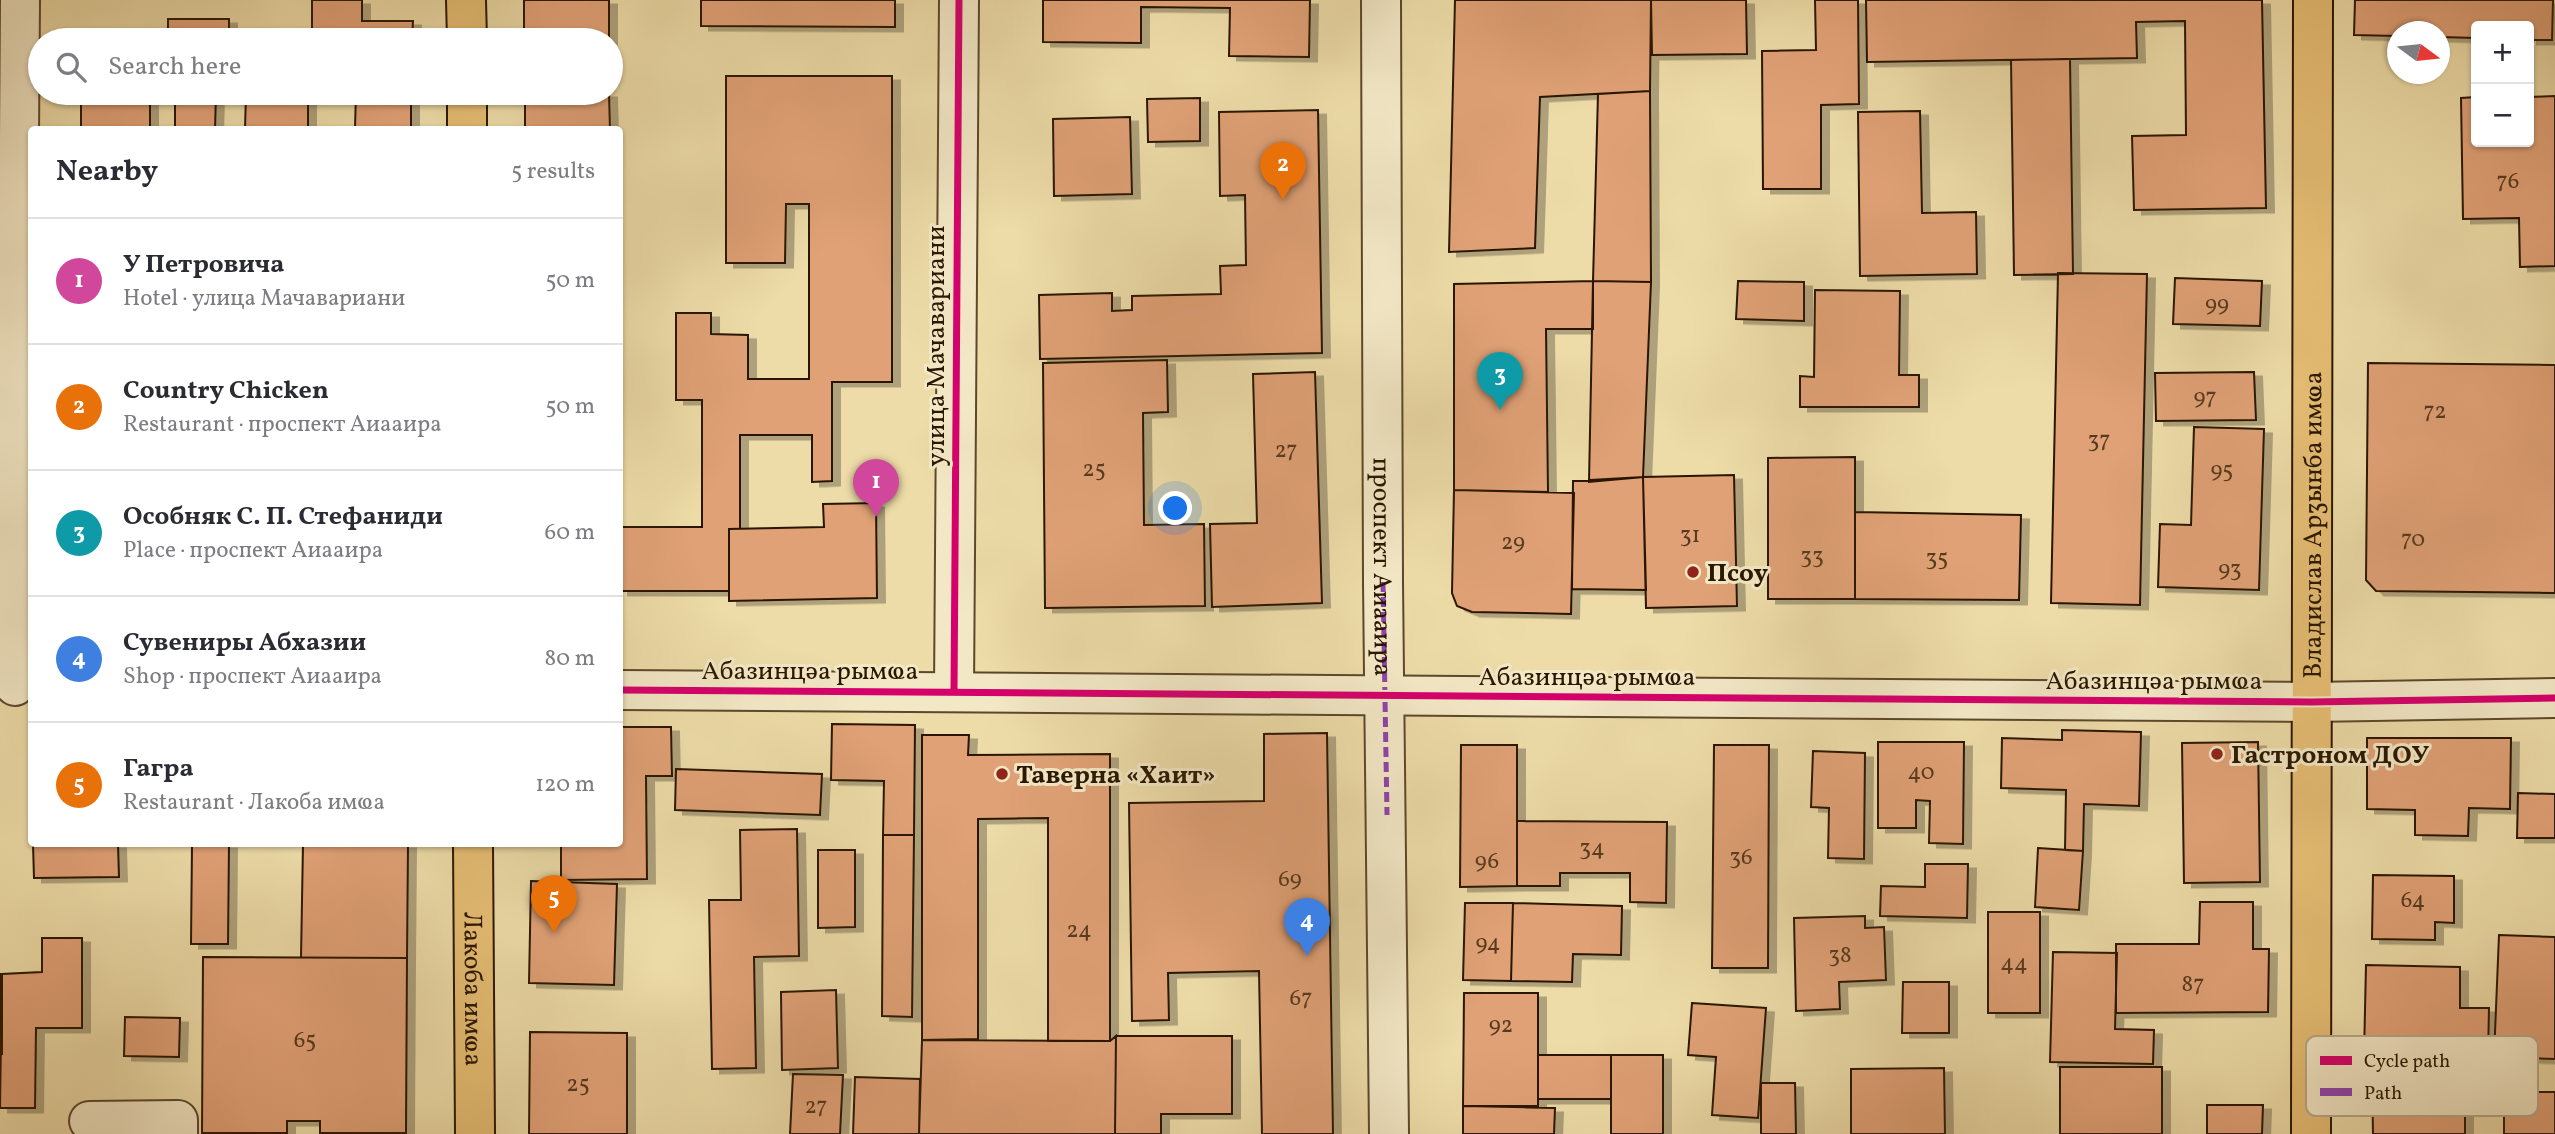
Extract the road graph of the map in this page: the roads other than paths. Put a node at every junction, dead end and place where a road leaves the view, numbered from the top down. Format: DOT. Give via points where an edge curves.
graph roads {
  1 [pos="20,0"];
  2 [pos="466,0"];
  3 [pos="959,0"];
  4 [pos="1381,0"];
  5 [pos="2313,0"];
  6 [pos="467,28"];
  7 [pos="467,105"];
  8 [pos="467,126"];
  9 [pos="16,686"];
  10 [pos="623,690"];
  11 [pos="954,692"];
  12 [pos="1386,695"];
  13 [pos="2555,698"];
  14 [pos="2311,702"];
  15 [pos="472,847"];
  16 [pos="2311,1036"];
  17 [pos="2311,1116"];
  18 [pos="89,1121"];
  19 [pos="178,1134"];
  20 [pos="475,1134"];
  21 [pos="1389,1134"];
  22 [pos="2311,1134"];
  1 -- 9 [label="street"];
  2 -- 6 [label="main road"];
  3 -- 11 [label="street, улица Мачавариани"];
  4 -- 12 [label="street, проспект Аиааира"];
  5 -- 14 [label="main road, Владислав Арӡынба имҩа"];
  7 -- 8 [label="main road"];
  10 -- 11 [label="street, Абазинцәа рымҩа"];
  11 -- 12 [label="street, Абазинцәа рымҩа"];
  12 -- 14 [label="street, Абазинцәа рымҩа"];
  12 -- 21 [label="street, проспект Аиааира"];
  13 -- 14 [label="street, Абазинцәа рымҩа"];
  14 -- 16 [label="main road, Владислав Арӡынба имҩа"];
  15 -- 20 [label="main road, Лакоба имҩа"];
  17 -- 22 [label="main road, Владислав Арӡынба имҩа"];
  18 -- 19 [label="street" via="178,1120"];
}
